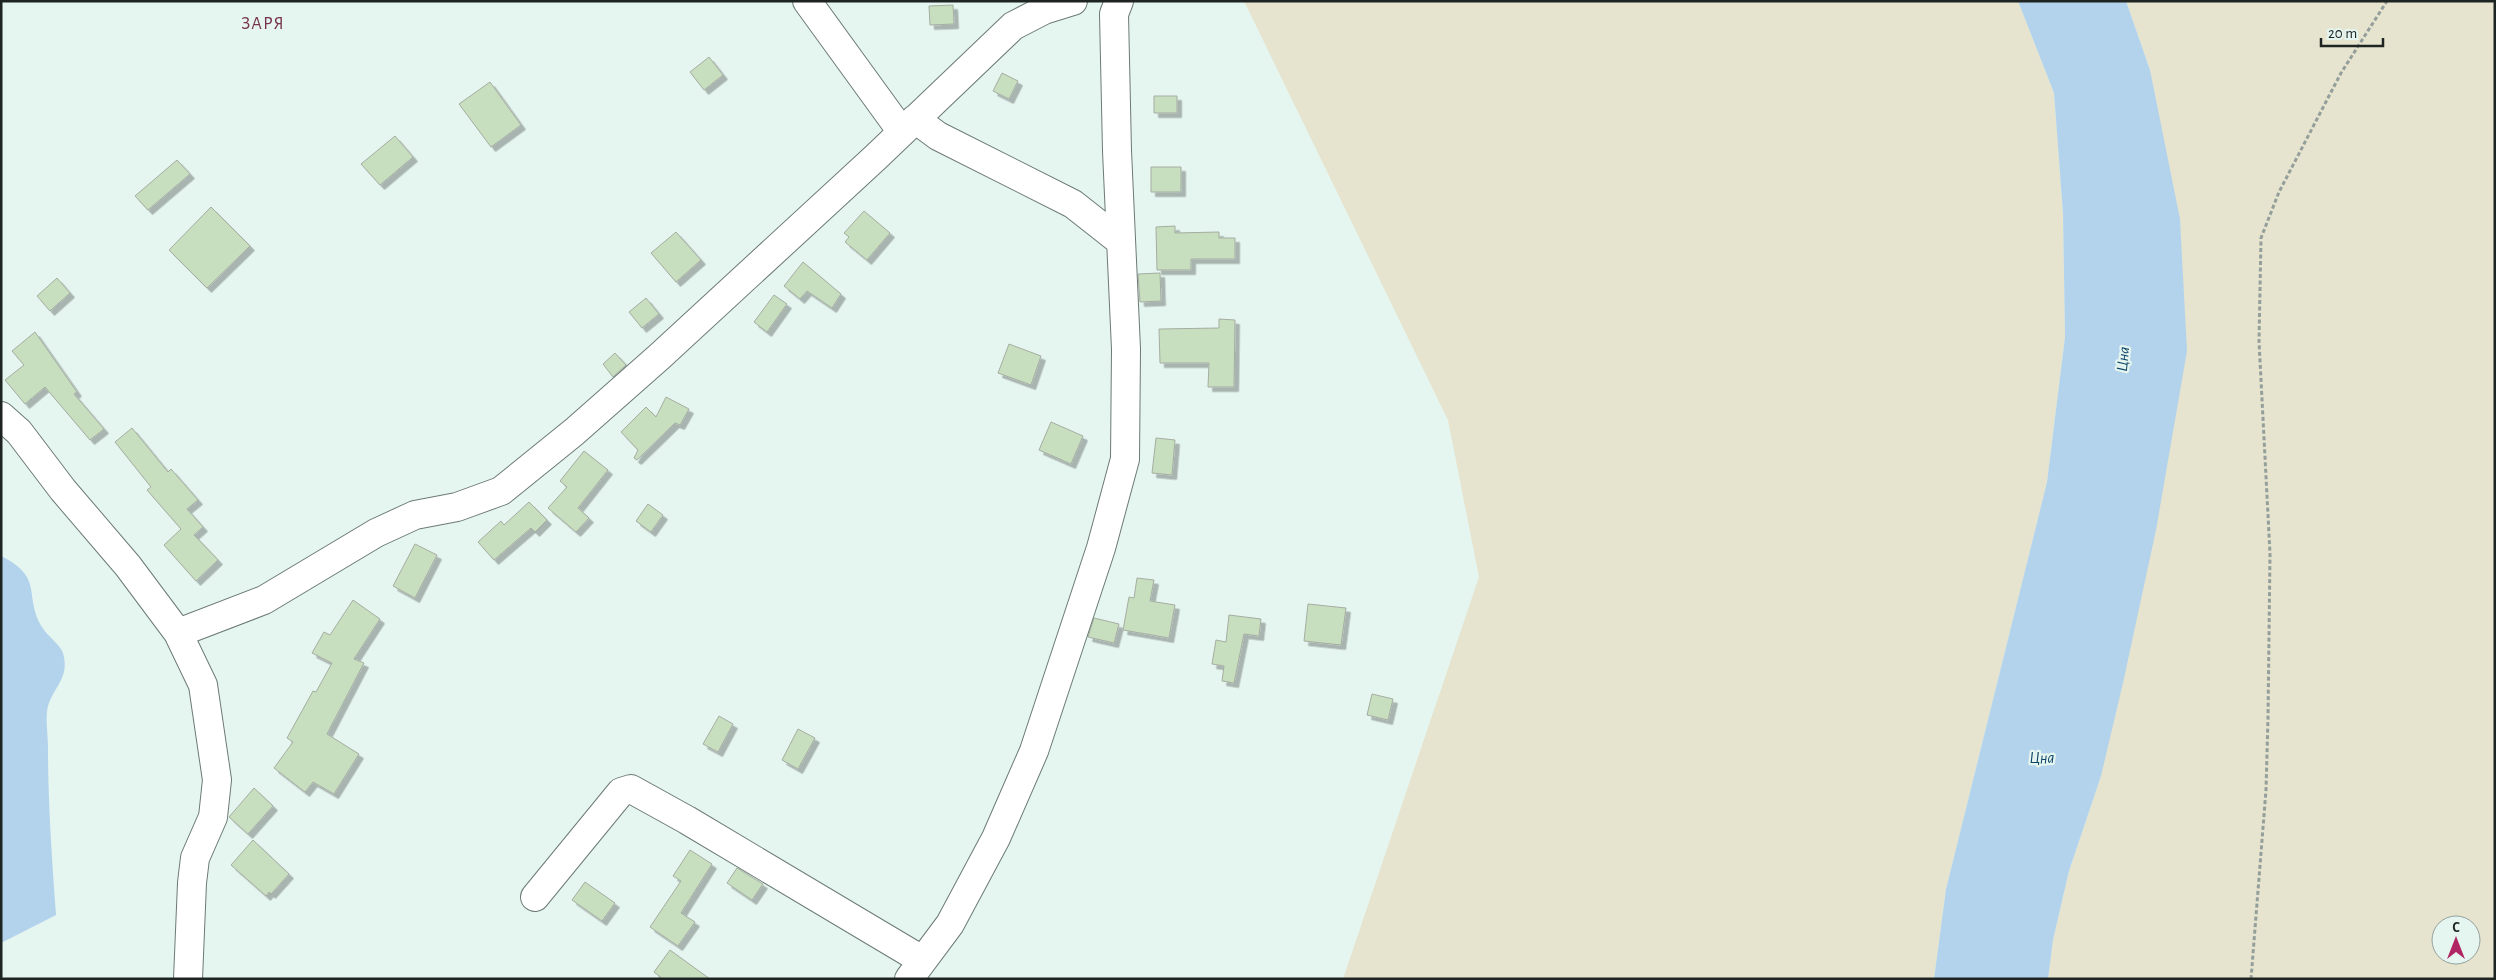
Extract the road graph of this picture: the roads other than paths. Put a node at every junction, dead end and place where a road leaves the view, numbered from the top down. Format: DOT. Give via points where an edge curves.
graph roads {
  1 [pos="807,1"];
  2 [pos="1073,1"];
  3 [pos="1119,1"];
  4 [pos="909,125"];
  5 [pos="1120,241"];
  6 [pos="1,416"];
  7 [pos="178,633"];
  8 [pos="535,897"];
  9 [pos="915,969"];
  10 [pos="188,979"];
  1 -- 4 [label="street"];
  2 -- 4 [label="street" via="1044,10 1013,26"];
  3 -- 5 [label="street" via="1114,14"];
  4 -- 5 [label="street" via="938,136 1073,204"];
  4 -- 7 [label="street" via="659,357 501,491 456,507 415,515 376,533 264,600"];
  5 -- 9 [label="street" via="1126,349 1125,459 1101,548 1034,751 991,847 950,924"];
  6 -- 7 [label="street" via="19,432"];
  7 -- 10 [label="street" via="203,685 217,780 213,817 195,858"];
  8 -- 9 [label="street" via="621,792 631,789 688,820"];
}
